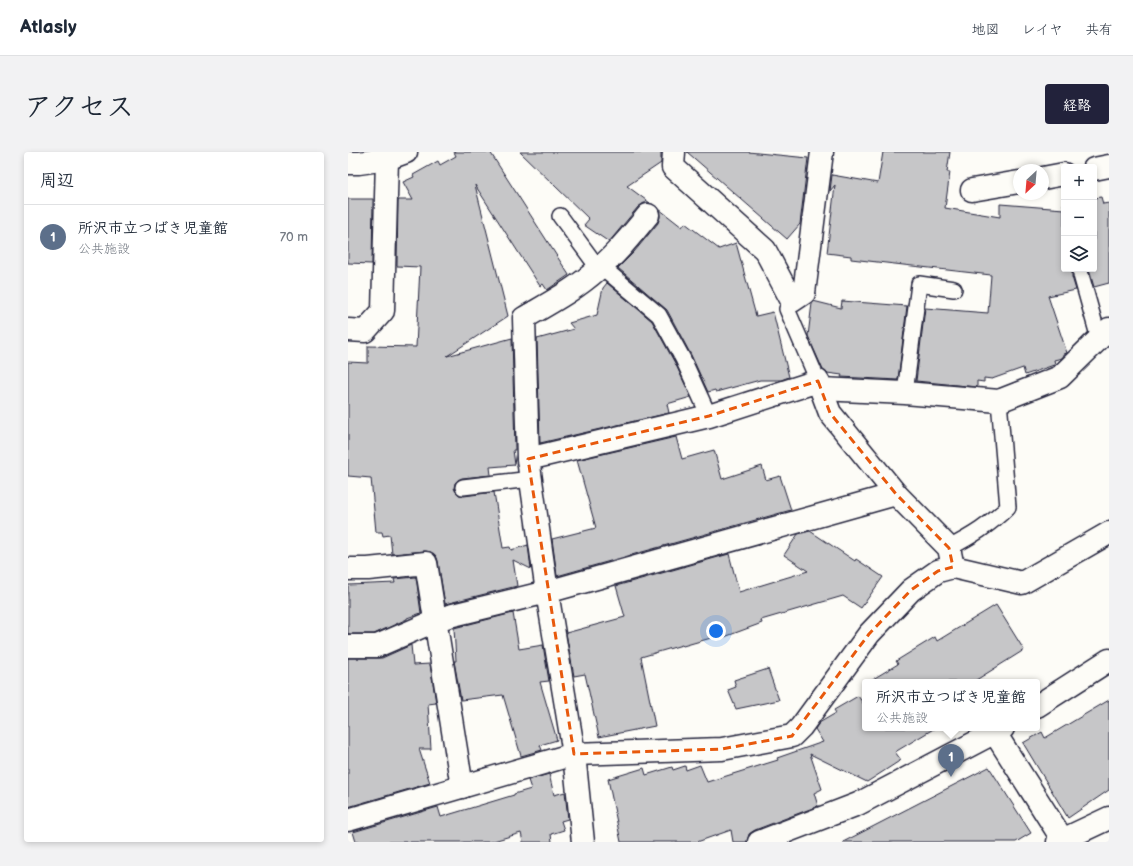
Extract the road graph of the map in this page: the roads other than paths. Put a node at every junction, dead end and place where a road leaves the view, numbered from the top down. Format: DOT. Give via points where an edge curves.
graph roads {
  1 [pos="674,152"];
  2 [pos="822,152"];
  3 [pos="397,156"];
  4 [pos="348,163"];
  5 [pos="1109,166"];
  6 [pos="1097,168"];
  7 [pos="1061,175"];
  8 [pos="1049,177"];
  9 [pos="1013,183"];
  10 [pos="972,190"];
  11 [pos="648,215"];
  12 [pos="560,216"];
  13 [pos="600,268"];
  14 [pos="1081,275"];
  15 [pos="954,290"];
  16 [pos="792,301"];
  17 [pos="348,330"];
  18 [pos="1104,334"];
  19 [pos="819,385"];
  20 [pos="904,393"];
  21 [pos="999,401"];
  22 [pos="709,416"];
  23 [pos="529,469"];
  24 [pos="463,487"];
  25 [pos="896,494"];
  26 [pos="1109,533"];
  27 [pos="951,558"];
  28 [pos="348,569"];
  29 [pos="547,592"];
  30 [pos="435,621"];
  31 [pos="348,646"];
  32 [pos="1109,660"];
  33 [pos="1040,704"];
  34 [pos="997,731"];
  35 [pos="1000,731"];
  36 [pos="574,754"];
  37 [pos="462,787"];
  38 [pos="1109,818"];
  39 [pos="348,820"];
  40 [pos="1062,841"];
  41 [pos="583,842"];
  42 [pos="759,842"];
  1 -- 16 [label="street" via="673,167 765,250"];
  2 -- 16 [label="street" via="804,293"];
  3 -- 4 [label="street"];
  3 -- 17 [label="street" via="383,311 365,331"];
  5 -- 6 [label="street"];
  7 -- 8 [label="street"];
  9 -- 10 [label="street"];
  11 -- 13 [label="street"];
  12 -- 13 [label="lane"];
  13 -- 22 [label="lane" via="659,315"];
  13 -- 23 [label="street" via="567,293 524,318"];
  14 -- 18 [label="lane"];
  15 -- 20 [label="lane" via="919,284"];
  16 -- 19 [label="lane" via="787,309"];
  18 -- 21 [label="street" via="1060,377"];
  19 -- 20 [label="street"];
  19 -- 22 [label="street"];
  19 -- 25 [label="street" via="830,414"];
  20 -- 21 [label="street"];
  21 -- 27 [label="lane" via="1008,507 996,520 970,538"];
  22 -- 23 [label="street"];
  23 -- 24 [label="lane"];
  23 -- 29 [label="street"];
  25 -- 27 [label="street"];
  25 -- 29 [label="street"];
  26 -- 27 [label="street" via="1022,583"];
  27 -- 36 [label="street" via="938,571 911,590 869,634 792,736 722,749"];
  28 -- 30 [label="street" via="426,563"];
  29 -- 30 [label="street"];
  29 -- 36 [label="street"];
  30 -- 31 [label="street" via="377,646"];
  30 -- 37 [label="street"];
  32 -- 33 [label="street"];
  34 -- 42 [label="street" via="858,804"];
  35 -- 40 [label="street"];
  36 -- 37 [label="street"];
  36 -- 41 [label="street"];
  37 -- 39 [label="street"];
  38 -- 40 [label="street"];
}
